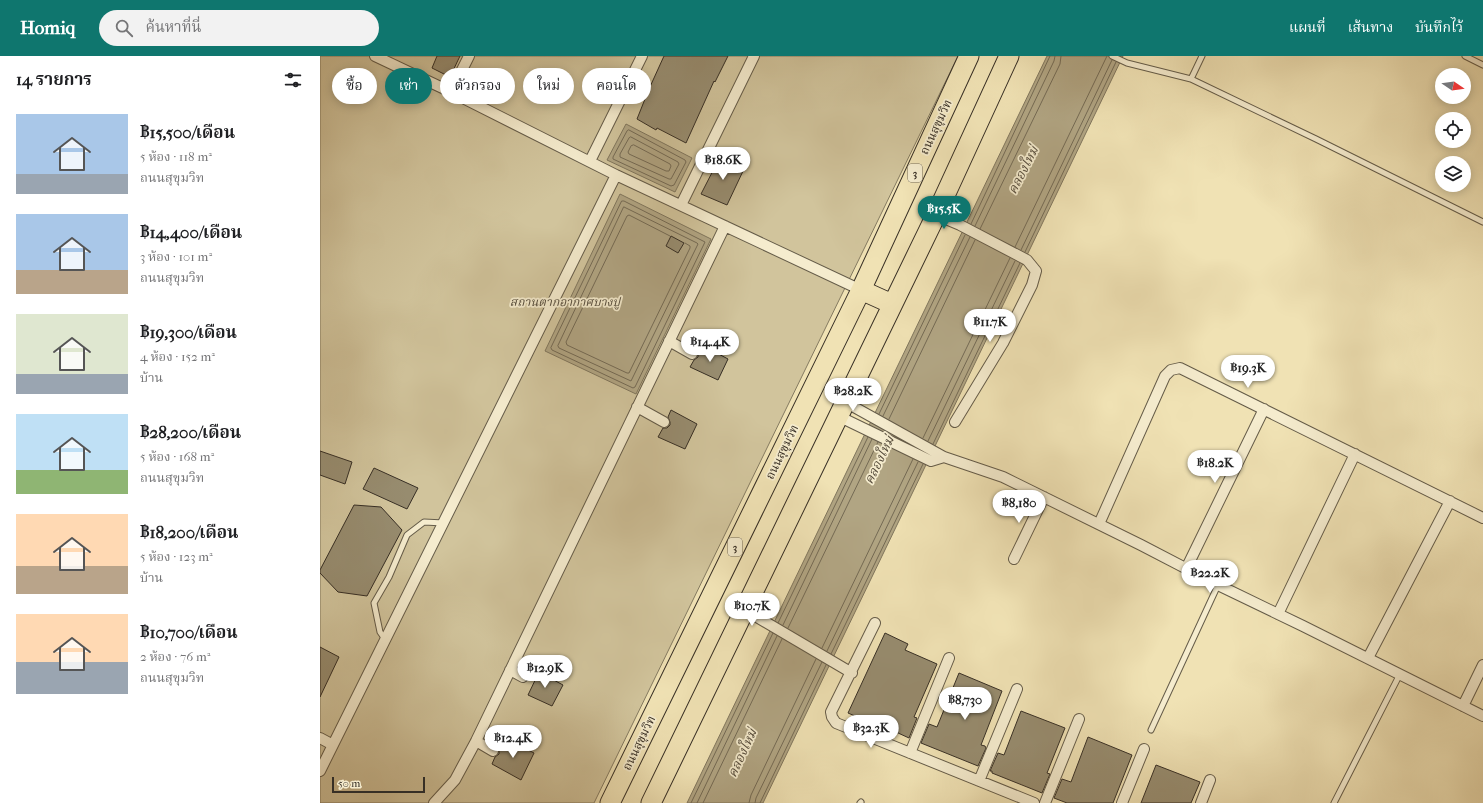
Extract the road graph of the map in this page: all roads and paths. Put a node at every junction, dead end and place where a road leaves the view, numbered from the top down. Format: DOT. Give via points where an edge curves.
graph roads {
  1 [pos="375,56"];
  2 [pos="469,56"];
  3 [pos="642,56"];
  4 [pos="754,56"];
  5 [pos="969,56"];
  6 [pos="1009,56"];
  7 [pos="1112,56"];
  8 [pos="1202,56"];
  9 [pos="1465,56"];
  10 [pos="1483,65"];
  11 [pos="463,68"];
  12 [pos="1191,79"];
  13 [pos="440,87"];
  14 [pos="475,104"];
  15 [pos="590,161"];
  16 [pos="616,175"];
  17 [pos="681,205"];
  18 [pos="936,215"];
  19 [pos="1483,222"];
  20 [pos="725,226"];
  21 [pos="861,290"];
  22 [pos="892,304"];
  23 [pos="669,341"];
  24 [pos="692,354"];
  25 [pos="637,407"];
  26 [pos="841,409"];
  27 [pos="1264,409"];
  28 [pos="664,422"];
  29 [pos="955,422"];
  30 [pos="1355,454"];
  31 [pos="937,457"];
  32 [pos="1044,497"];
  33 [pos="1450,501"];
  34 [pos="1483,518"];
  35 [pos="444,522"];
  36 [pos="1099,524"];
  37 [pos="1014,559"];
  38 [pos="1186,569"];
  39 [pos="1218,585"];
  40 [pos="745,610"];
  41 [pos="1278,614"];
  42 [pos="875,623"];
  43 [pos="386,640"];
  44 [pos="949,658"];
  45 [pos="1368,658"];
  46 [pos="1483,665"];
  47 [pos="510,670"];
  48 [pos="852,673"];
  49 [pos="1400,674"];
  50 [pos="523,677"];
  51 [pos="1017,689"];
  52 [pos="1463,706"];
  53 [pos="1483,716"];
  54 [pos="1079,719"];
  55 [pos="1151,730"];
  56 [pos="320,738"];
  57 [pos="476,741"];
  58 [pos="333,745"];
  59 [pos="1144,749"];
  60 [pos="493,751"];
  61 [pos="910,753"];
  62 [pos="320,771"];
  63 [pos="1210,780"];
  64 [pos="979,781"];
  65 [pos="439,802"];
  66 [pos="610,803"];
  67 [pos="651,803"];
  68 [pos="1034,803"];
  69 [pos="1045,803"];
  70 [pos="1122,803"];
  71 [pos="1201,803"];
  72 [pos="1334,803"];
  1 -- 13 [label="street"];
  2 -- 11 [label="street"];
  3 -- 15 [label="street"];
  4 -- 17 [label="street"];
  5 -- 21 [label="highway, ถนนสุขุมวิท / 3"];
  6 -- 18 [label="highway"];
  7 -- 12 [label="lane" via="1127,63"];
  8 -- 12 [label="lane"];
  9 -- 10 [label="lane"];
  12 -- 19 [label="lane"];
  14 -- 15 [label="street"];
  15 -- 16 [label="street"];
  16 -- 17 [label="street"];
  16 -- 35 [label="street"];
  17 -- 20 [label="street"];
  18 -- 22 [label="highway"];
  18 -- 29 [label="street" via="1027,260 1036,271 1032,285 1003,343"];
  20 -- 21 [label="street"];
  20 -- 23 [label="street"];
  21 -- 22 [label="highway"];
  21 -- 66 [label="highway, ถนนสุขุมวิท / 3"];
  22 -- 26 [label="highway"];
  23 -- 24 [label="street"];
  23 -- 25 [label="street"];
  25 -- 28 [label="street"];
  25 -- 47 [label="street"];
  26 -- 31 [label="street" via="866,413"];
  26 -- 31 [label="street" via="859,427"];
  26 -- 40 [label="highway"];
  27 -- 30 [label="street"];
  27 -- 36 [label="street" via="1180,368 1171,370 1165,376"];
  27 -- 38 [label="street"];
  30 -- 33 [label="street"];
  30 -- 41 [label="street"];
  31 -- 32 [label="street" via="1003,477"];
  32 -- 36 [label="street"];
  32 -- 37 [label="street"];
  33 -- 34 [label="street"];
  33 -- 45 [label="street"];
  35 -- 43 [label="street"];
  35 -- 43 [label="lane" via="424,522 407,535 374,603 380,632"];
  36 -- 38 [label="street"];
  38 -- 39 [label="street"];
  39 -- 41 [label="street"];
  39 -- 55 [label="lane"];
  40 -- 48 [label="street"];
  40 -- 67 [label="highway"];
  41 -- 45 [label="street"];
  42 -- 48 [label="street"];
  43 -- 58 [label="street"];
  44 -- 61 [label="street"];
  45 -- 49 [label="street"];
  46 -- 52 [label="street"];
  47 -- 50 [label="street"];
  47 -- 57 [label="street"];
  48 -- 61 [label="street" via="831,712 836,723"];
  49 -- 52 [label="street"];
  49 -- 72 [label="lane"];
  51 -- 64 [label="street"];
  52 -- 53 [label="street"];
  54 -- 69 [label="street"];
  56 -- 58 [label="street"];
  57 -- 60 [label="street"];
  57 -- 65 [label="street" via="455,780"];
  58 -- 62 [label="street"];
  59 -- 70 [label="street"];
  61 -- 64 [label="street"];
  63 -- 71 [label="street"];
  64 -- 68 [label="street"];
}
